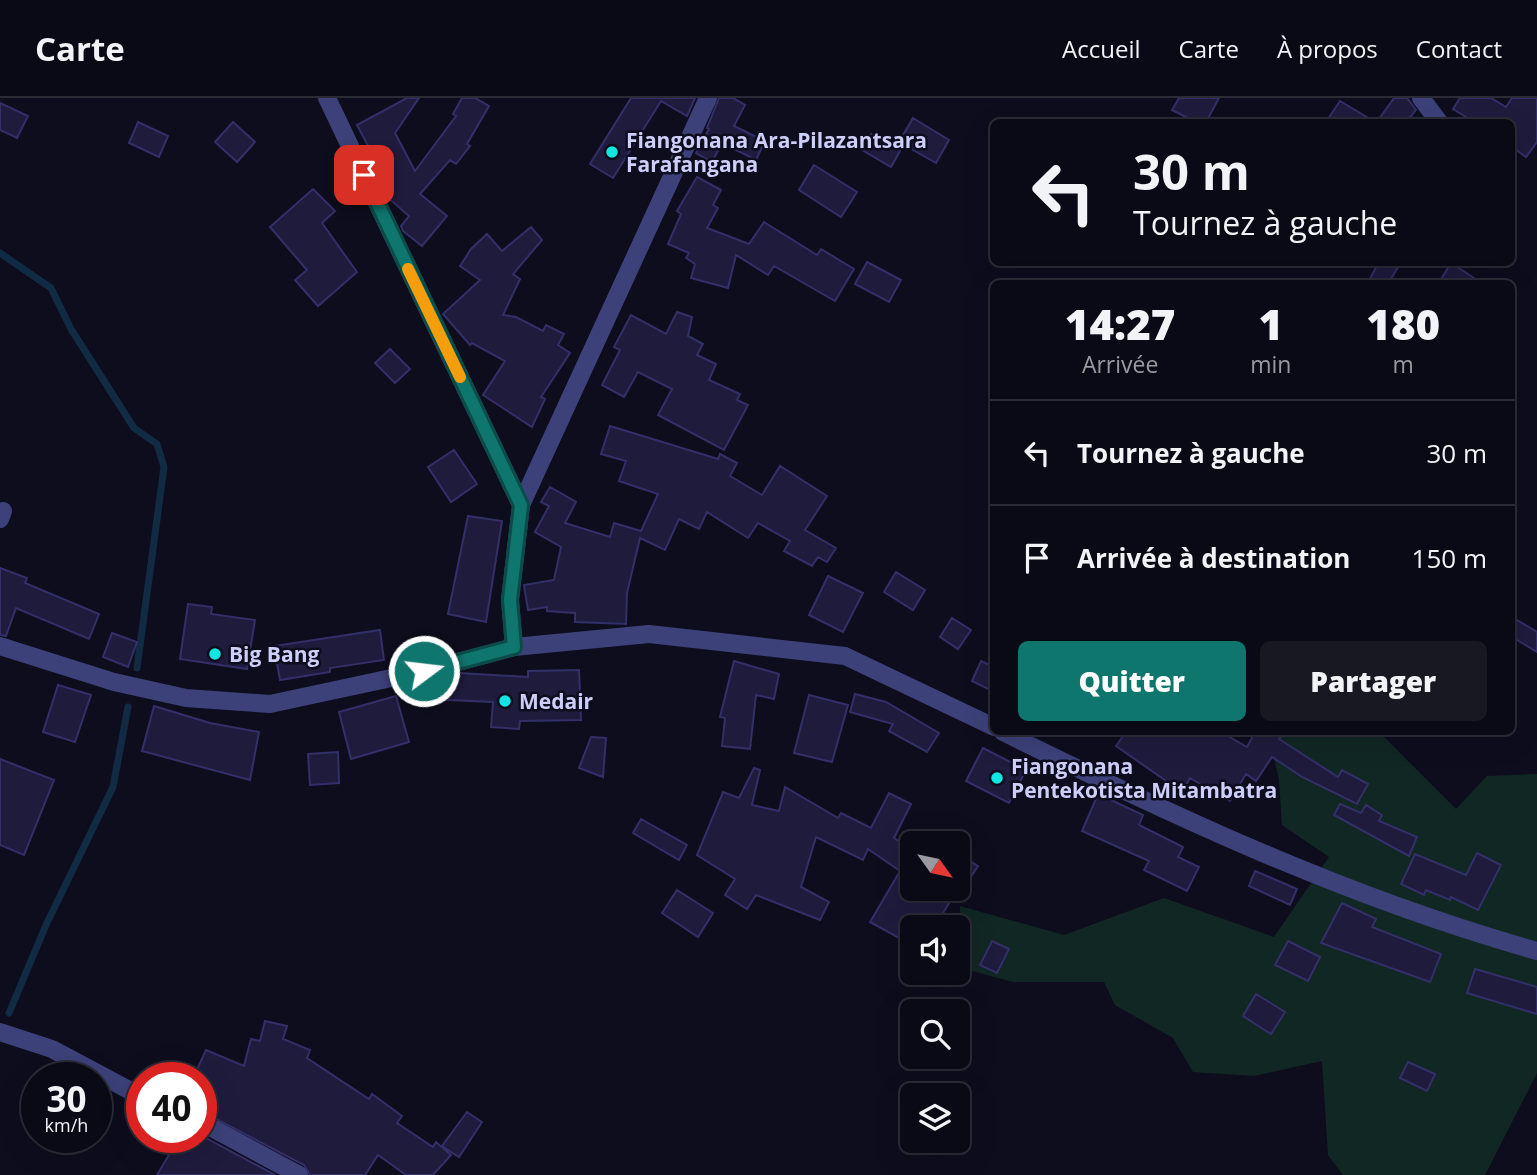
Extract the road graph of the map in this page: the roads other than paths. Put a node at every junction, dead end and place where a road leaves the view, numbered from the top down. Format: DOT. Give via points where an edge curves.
graph roads {
  1 [pos="708,98"];
  2 [pos="1421,98"];
  3 [pos="331,101"];
  4 [pos="1437,119"];
  5 [pos="521,505"];
  6 [pos="0,646"];
  7 [pos="514,647"];
  8 [pos="990,725"];
  9 [pos="1009,735"];
  10 [pos="1537,951"];
  11 [pos="0,1032"];
  12 [pos="126,1088"];
  13 [pos="217,1131"];
  14 [pos="299,1175"];
  1 -- 5 [label="street"];
  2 -- 4 [label="street"];
  3 -- 5 [label="street"];
  5 -- 7 [label="street" via="510,600"];
  6 -- 7 [label="street" via="114,682 186,698 270,704"];
  7 -- 8 [label="street" via="649,634 845,656"];
  9 -- 10 [label="street" via="1132,796 1352,891"];
  11 -- 12 [label="street" via="52,1049"];
  13 -- 14 [label="street"];
}
